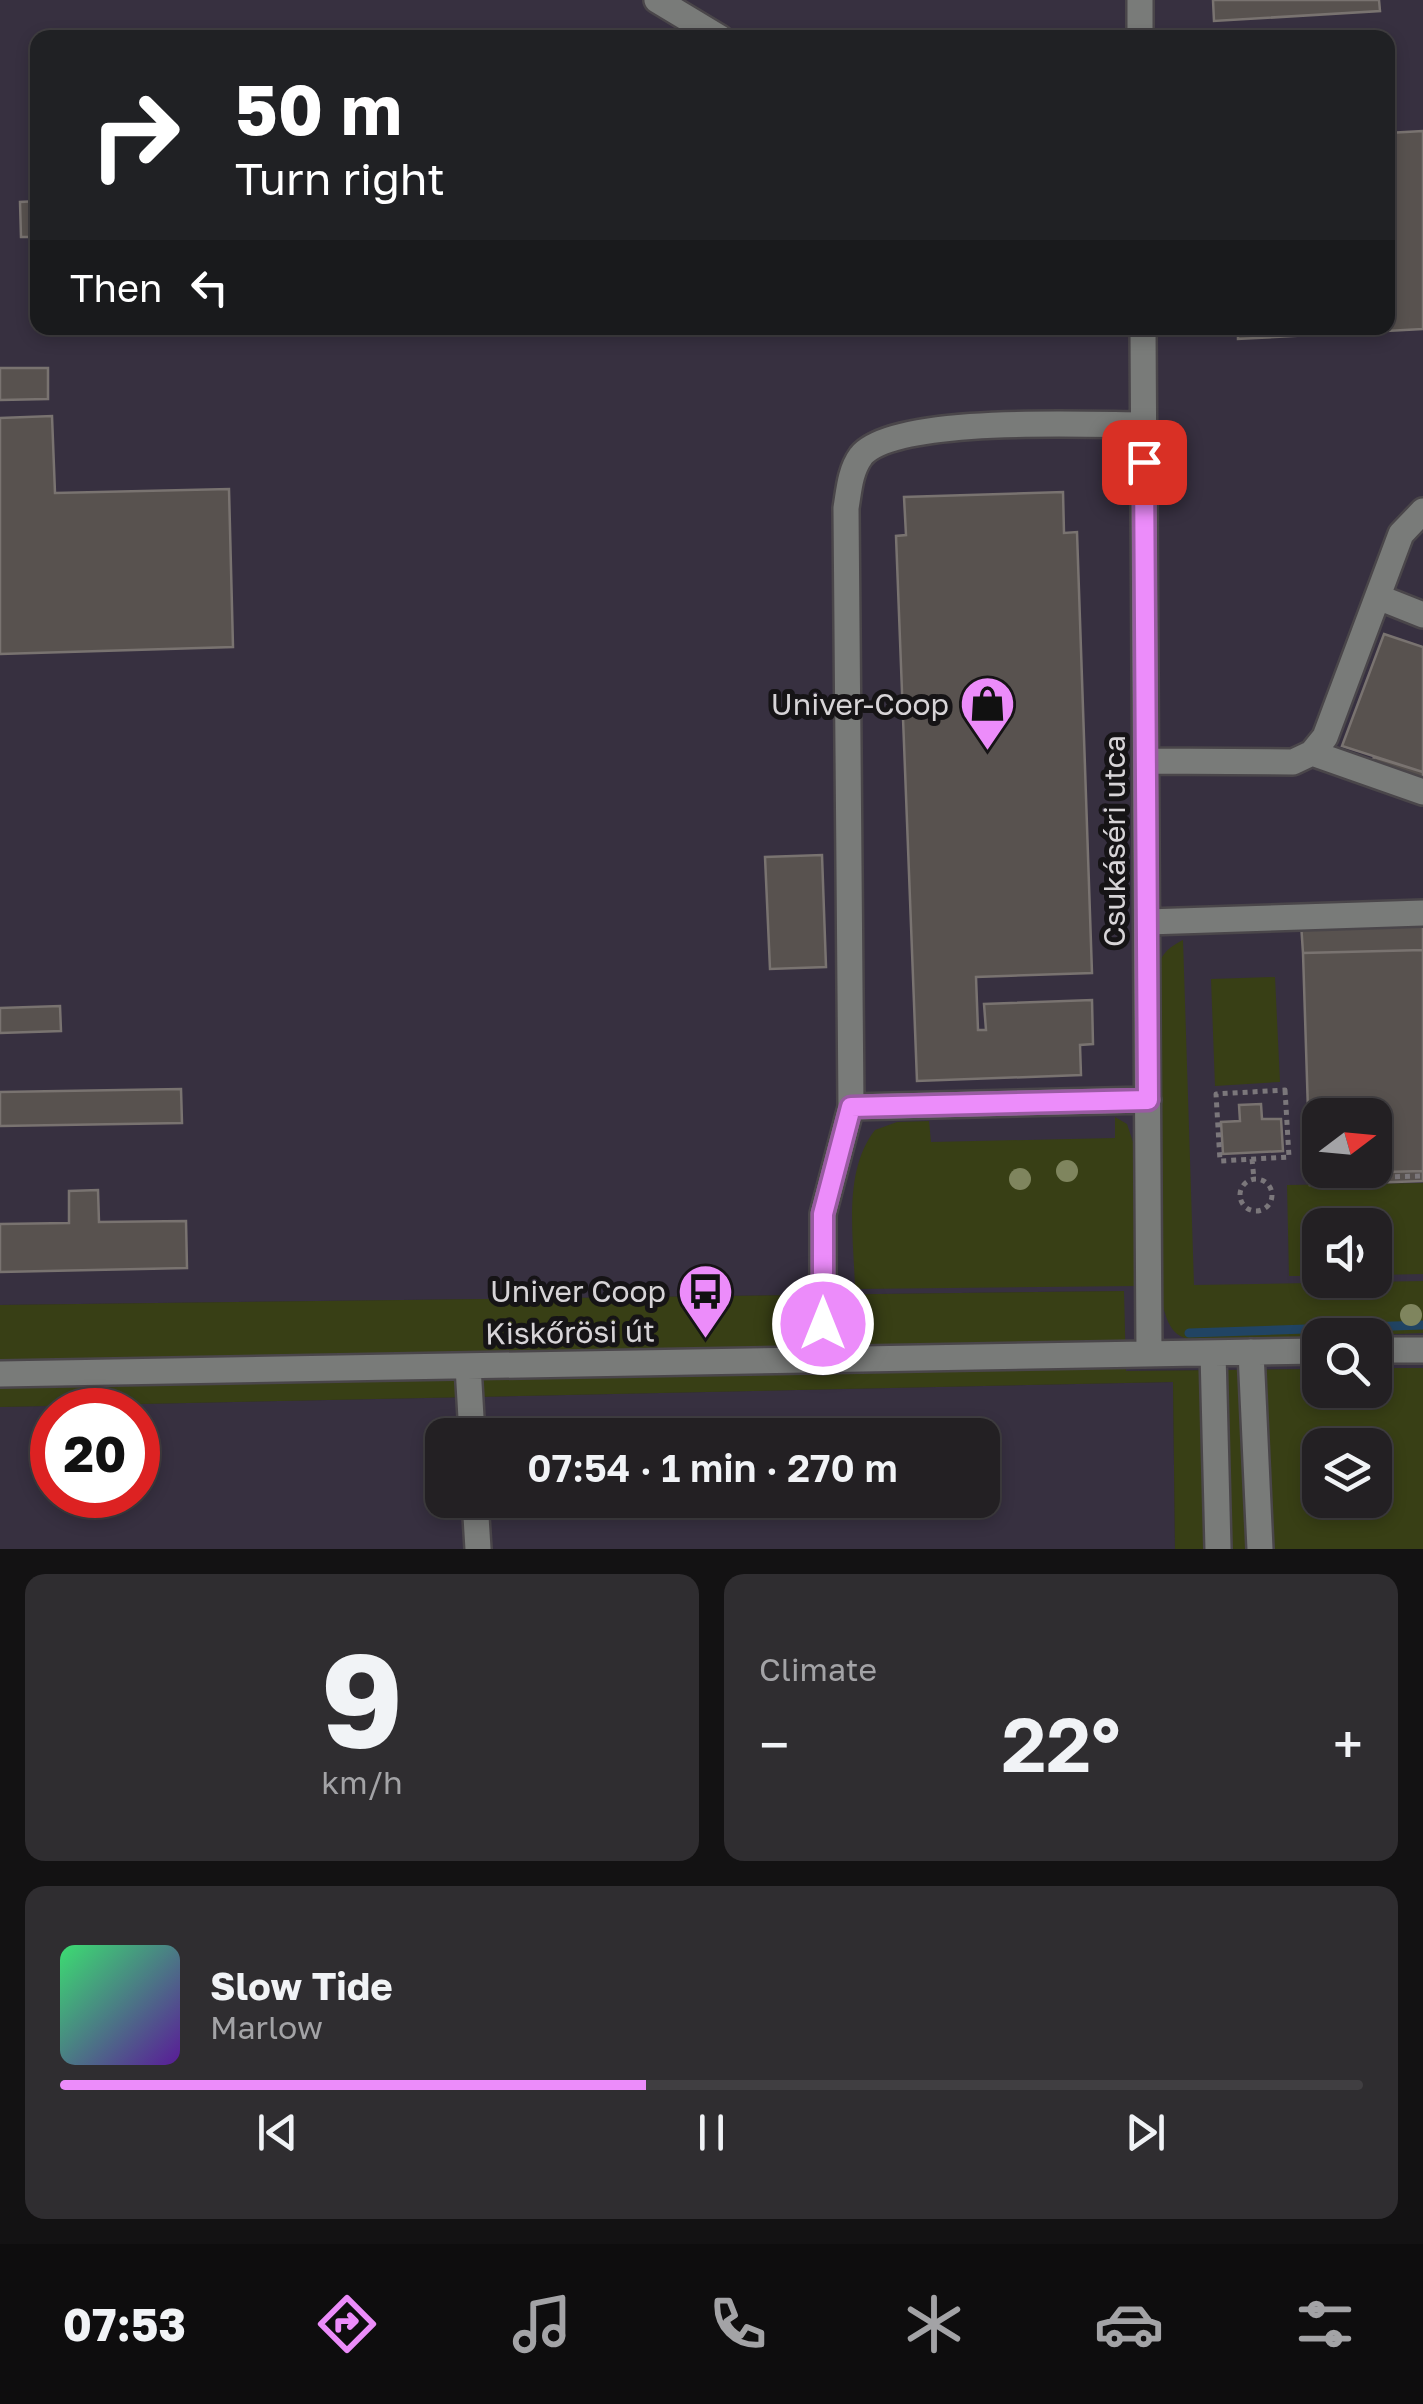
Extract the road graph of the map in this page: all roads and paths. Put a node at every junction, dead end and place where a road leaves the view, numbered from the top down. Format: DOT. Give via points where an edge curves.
graph roads {
  1 [pos="657,0"];
  2 [pos="1140,0"];
  3 [pos="707,30"];
  4 [pos="1140,30"];
  5 [pos="1143,335"];
  6 [pos="1144,425"];
  7 [pos="1423,511"];
  8 [pos="1378,597"];
  9 [pos="1423,615"];
  10 [pos="1312,753"];
  11 [pos="1146,761"];
  12 [pos="1423,792"];
  13 [pos="1423,913"];
  14 [pos="1147,922"];
  15 [pos="1148,1100"];
  16 [pos="851,1107"];
  17 [pos="1252,1159"];
  18 [pos="1423,1176"];
  19 [pos="1392,1177"];
  20 [pos="1254,1180"];
  21 [pos="1392,1350"];
  22 [pos="1423,1350"];
  23 [pos="1302,1351"];
  24 [pos="1251,1352"];
  25 [pos="1213,1353"];
  26 [pos="1149,1354"];
  27 [pos="823,1361"];
  28 [pos="468,1366"];
  29 [pos="0,1374"];
  30 [pos="471,1418"];
  31 [pos="1256,1474"];
  32 [pos="1216,1476"];
  33 [pos="476,1518"];
  34 [pos="478,1549"];
  35 [pos="1218,1549"];
  36 [pos="1260,1549"];
  1 -- 3 [label="street"];
  2 -- 4 [label="street"];
  5 -- 6 [label="street, Csukáséri utca"];
  6 -- 11 [label="street, Csukáséri utca"];
  6 -- 16 [label="street" via="940,428 894,437 863,454 851,475"];
  7 -- 8 [label="street" via="1401,534"];
  8 -- 9 [label="street"];
  8 -- 10 [label="street" via="1326,737"];
  10 -- 11 [label="street" via="1293,762"];
  10 -- 12 [label="street"];
  11 -- 14 [label="street, Csukáséri utca"];
  13 -- 14 [label="street"];
  14 -- 15 [label="street, Csukáséri utca"];
  15 -- 16 [label="street"];
  15 -- 26 [label="street, Csukáséri utca"];
  16 -- 27 [label="street" via="823,1214"];
  17 -- 17 [label="path" via="1220,1161 1216,1094 1285,1090 1288,1157"];
  17 -- 20 [label="path"];
  18 -- 19 [label="path"];
  20 -- 20 [label="path" via="1271,1190 1261,1211 1240,1199 1244,1184"];
  21 -- 22 [label="street"];
  23 -- 24 [label="street, Kiskőrösi út"];
  24 -- 25 [label="street, Kiskőrösi út"];
  24 -- 31 [label="street"];
  25 -- 26 [label="street, Kiskőrösi út"];
  25 -- 32 [label="street"];
  26 -- 27 [label="street, Kiskőrösi út"];
  27 -- 28 [label="street, Kiskőrösi út"];
  28 -- 29 [label="street, Kiskőrösi út"];
  28 -- 30 [label="street"];
  31 -- 32 [label="street"];
  31 -- 36 [label="street"];
  32 -- 35 [label="street"];
  33 -- 34 [label="street"];
}
